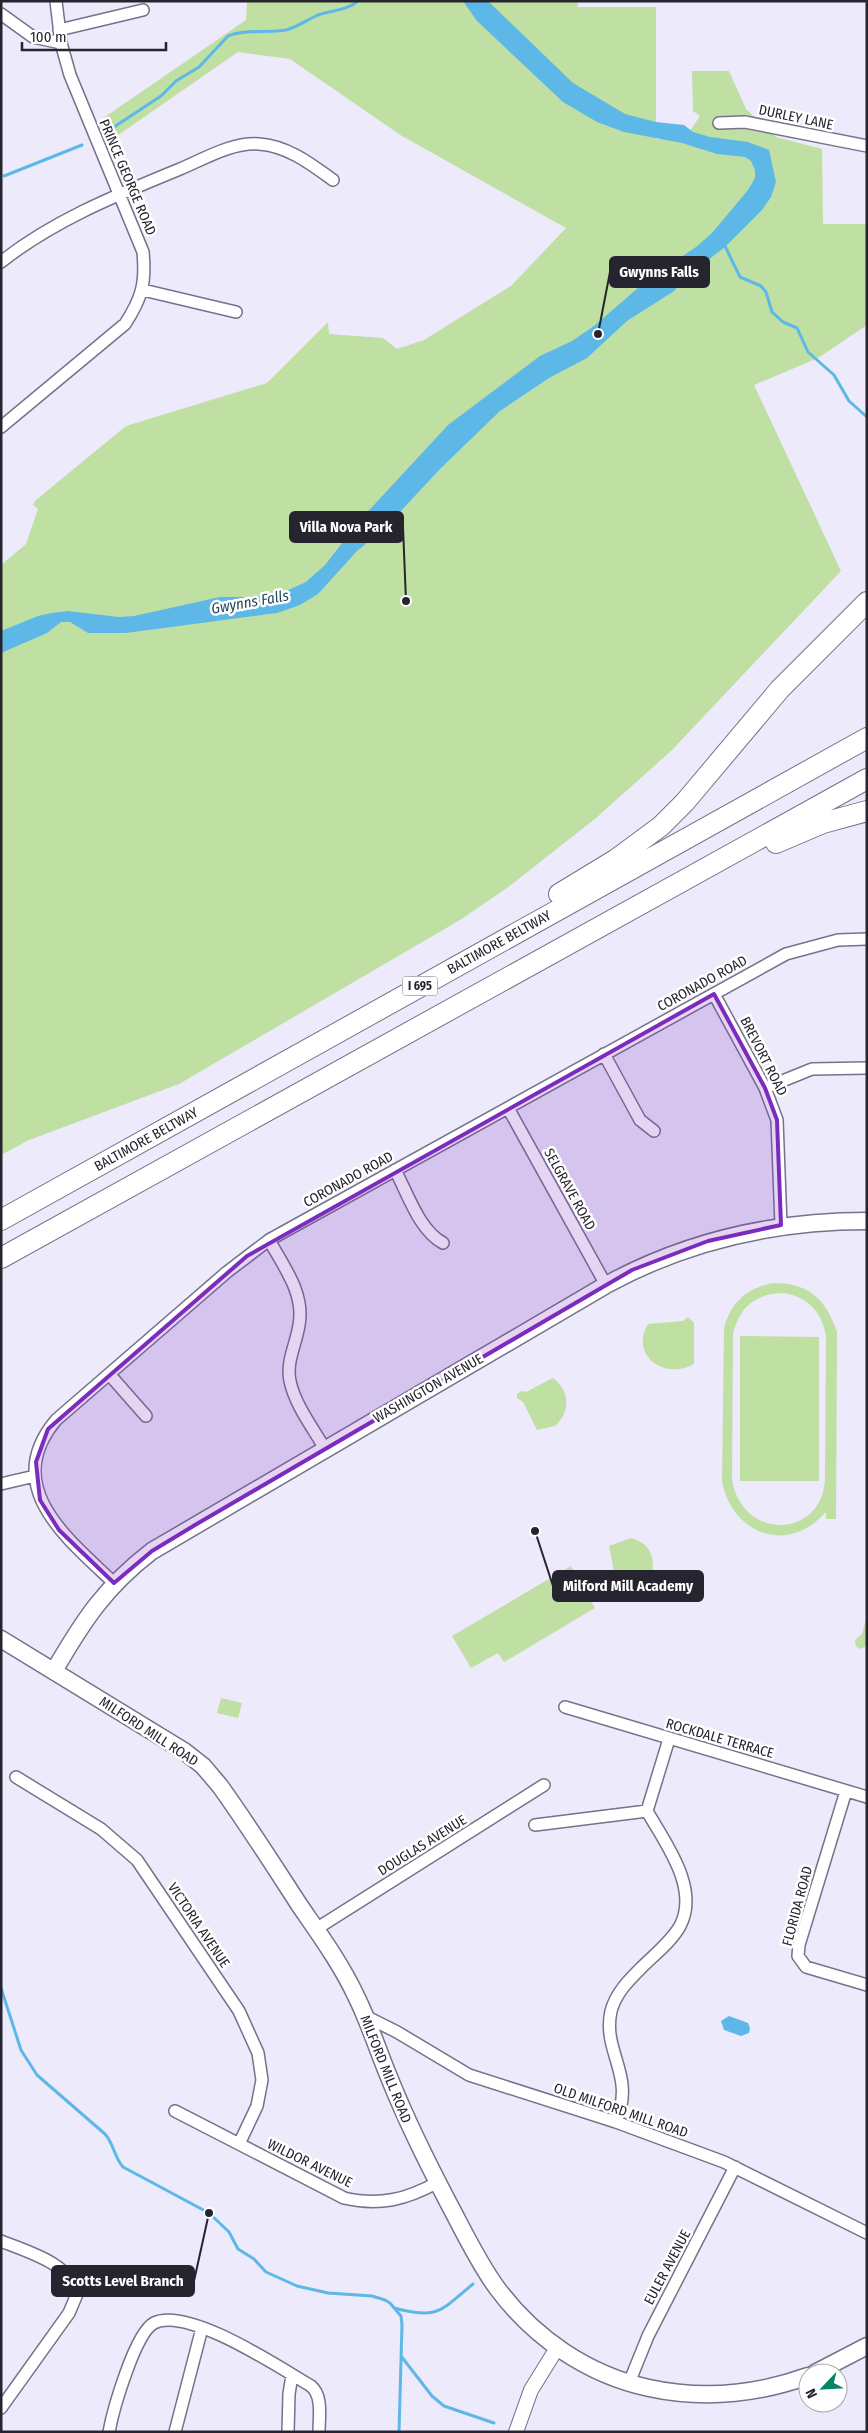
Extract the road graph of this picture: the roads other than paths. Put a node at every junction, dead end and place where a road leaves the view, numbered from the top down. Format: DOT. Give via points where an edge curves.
graph roads {
  1 [pos="56,1"];
  2 [pos="144,10"];
  3 [pos="1,14"];
  4 [pos="59,30"];
  5 [pos="61,43"];
  6 [pos="719,123"];
  7 [pos="867,146"];
  8 [pos="333,180"];
  9 [pos="119,194"];
  10 [pos="1,262"];
  11 [pos="143,290"];
  12 [pos="236,312"];
  13 [pos="1,427"];
  14 [pos="867,602"];
  15 [pos="867,738"];
  16 [pos="867,779"];
  17 [pos="867,811"];
  18 [pos="691,877"];
  19 [pos="867,939"];
  20 [pos="714,994"];
  21 [pos="319,1043"];
  22 [pos="604,1054"];
  23 [pos="867,1068"];
  24 [pos="765,1088"];
  25 [pos="508,1108"];
  26 [pos="654,1131"];
  27 [pos="395,1170"];
  28 [pos="1,1220"];
  29 [pos="867,1221"];
  30 [pos="780,1225"];
  31 [pos="270,1240"];
  32 [pos="443,1243"];
  33 [pos="1,1258"];
  34 [pos="606,1285"];
  35 [pos="109,1374"];
  36 [pos="146,1416"];
  37 [pos="325,1449"];
  38 [pos="35,1476"];
  39 [pos="1,1484"];
  40 [pos="114,1583"];
  41 [pos="1,1639"];
  42 [pos="54,1671"];
  43 [pos="565,1707"];
  44 [pos="669,1739"];
  45 [pos="16,1777"];
  46 [pos="544,1785"];
  47 [pos="846,1791"];
  48 [pos="867,1797"];
  49 [pos="647,1811"];
  50 [pos="535,1825"];
  51 [pos="316,1929"];
  52 [pos="867,1985"];
  53 [pos="365,2016"];
  54 [pos="175,2111"];
  55 [pos="616,2122"];
  56 [pos="239,2144"];
  57 [pos="735,2167"];
  58 [pos="438,2182"];
  59 [pos="867,2233"];
  60 [pos="1,2241"];
  61 [pos="202,2328"];
  62 [pos="867,2346"];
  63 [pos="558,2348"];
  64 [pos="834,2363"];
  65 [pos="292,2375"];
  66 [pos="798,2379"];
  67 [pos="629,2383"];
  68 [pos="1,2408"];
  69 [pos="108,2432"];
  70 [pos="175,2432"];
  71 [pos="288,2432"];
  72 [pos="319,2432"];
  73 [pos="516,2432"];
  1 -- 4 [label="street, PRINCE GEORGE ROAD"];
  2 -- 4 [label="street"];
  3 -- 5 [label="street" via="33,38"];
  4 -- 5 [label="street, PRINCE GEORGE ROAD"];
  5 -- 9 [label="street, PRINCE GEORGE ROAD" via="83,110"];
  6 -- 7 [label="street, DURLEY LANE" via="745,122"];
  8 -- 9 [label="street" via="304,159 258,144 215,154"];
  9 -- 10 [label="street" via="52,227"];
  9 -- 11 [label="street, PRINCE GEORGE ROAD" via="143,252"];
  11 -- 12 [label="street"];
  11 -- 13 [label="street, PRINCE GEORGE ROAD" via="125,324"];
  14 -- 21 [label="highway" via="780,689 685,802 654,832 616,860"];
  15 -- 21 [label="highway, BALTIMORE BELTWAY / I 695"];
  16 -- 18 [label="highway, I 695"];
  17 -- 18 [label="highway" via="804,830 748,858"];
  18 -- 33 [label="highway, I 695"];
  19 -- 20 [label="street, CORONADO ROAD" via="838,940 800,948"];
  20 -- 22 [label="street, CORONADO ROAD"];
  20 -- 24 [label="street, BREVORT ROAD"];
  21 -- 28 [label="highway, BALTIMORE BELTWAY / I 695"];
  22 -- 25 [label="street, CORONADO ROAD"];
  22 -- 26 [label="street" via="640,1120"];
  23 -- 24 [label="street" via="812,1070"];
  24 -- 30 [label="street, BREVORT ROAD" via="777,1120 779,1137"];
  25 -- 27 [label="street, CORONADO ROAD"];
  25 -- 34 [label="street, SELGRAVE ROAD"];
  27 -- 31 [label="street, CORONADO ROAD"];
  27 -- 32 [label="street" via="425,1227"];
  29 -- 30 [label="main road, WASHINGTON AVENUE"];
  30 -- 34 [label="main road, WASHINGTON AVENUE" via="683,1249 632,1270"];
  31 -- 35 [label="street, CORONADO ROAD" via="227,1272"];
  31 -- 37 [label="street" via="299,1298 300,1319 289,1362 290,1381"];
  34 -- 37 [label="main road, WASHINGTON AVENUE"];
  35 -- 36 [label="street"];
  35 -- 38 [label="street, CORONADO ROAD" via="48,1429 38,1450"];
  37 -- 40 [label="main road, WASHINGTON AVENUE" via="152,1551"];
  38 -- 39 [label="street"];
  38 -- 40 [label="street, CORONADO ROAD" via="40,1500 52,1522"];
  40 -- 42 [label="main road, WASHINGTON AVENUE" via="94,1606"];
  41 -- 42 [label="main road, MILFORD MILL ROAD"];
  42 -- 51 [label="main road, MILFORD MILL ROAD" via="203,1766 239,1812"];
  43 -- 44 [label="street, ROCKDALE TERRACE"];
  44 -- 47 [label="street, ROCKDALE TERRACE"];
  44 -- 49 [label="street"];
  45 -- 56 [label="street, VICTORIA AVENUE" via="101,1830 137,1860 239,2011 258,2053 262,2080 257,2106"];
  46 -- 51 [label="street, DOUGLAS AVENUE"];
  47 -- 48 [label="street, ROCKDALE TERRACE"];
  47 -- 52 [label="street, FLORIDA ROAD" via="798,1956 806,1967"];
  49 -- 50 [label="street"];
  49 -- 55 [label="street" via="682,1877 685,1907 679,1928 615,2000 609,2032 623,2086"];
  51 -- 53 [label="main road, MILFORD MILL ROAD" via="345,1975"];
  53 -- 55 [label="street, OLD MILFORD MILL ROAD" via="469,2075"];
  53 -- 58 [label="main road, MILFORD MILL ROAD" via="412,2133"];
  54 -- 56 [label="street, WILDOR AVENUE"];
  55 -- 57 [label="street, OLD MILFORD MILL ROAD"];
  56 -- 58 [label="street, WILDOR AVENUE" via="330,2192 357,2201 394,2201"];
  57 -- 59 [label="street, OLD MILFORD MILL ROAD"];
  57 -- 67 [label="street, EULER AVENUE" via="638,2356"];
  58 -- 63 [label="main road, MILFORD MILL ROAD" via="496,2287 526,2321"];
  60 -- 68 [label="street" via="61,2269 72,2279 77,2294 76,2301"];
  61 -- 65 [label="street" via="233,2340"];
  61 -- 69 [label="street" via="173,2320 148,2328 129,2366"];
  61 -- 70 [label="street"];
  62 -- 64 [label="main road"];
  63 -- 67 [label="main road, MILFORD MILL ROAD" via="586,2365"];
  63 -- 73 [label="street" via="531,2390"];
  65 -- 71 [label="street" via="288,2394"];
  65 -- 72 [label="street" via="311,2386 317,2394"];
  66 -- 67 [label="main road, MILFORD MILL ROAD" via="769,2388 722,2395 684,2394"];
}
